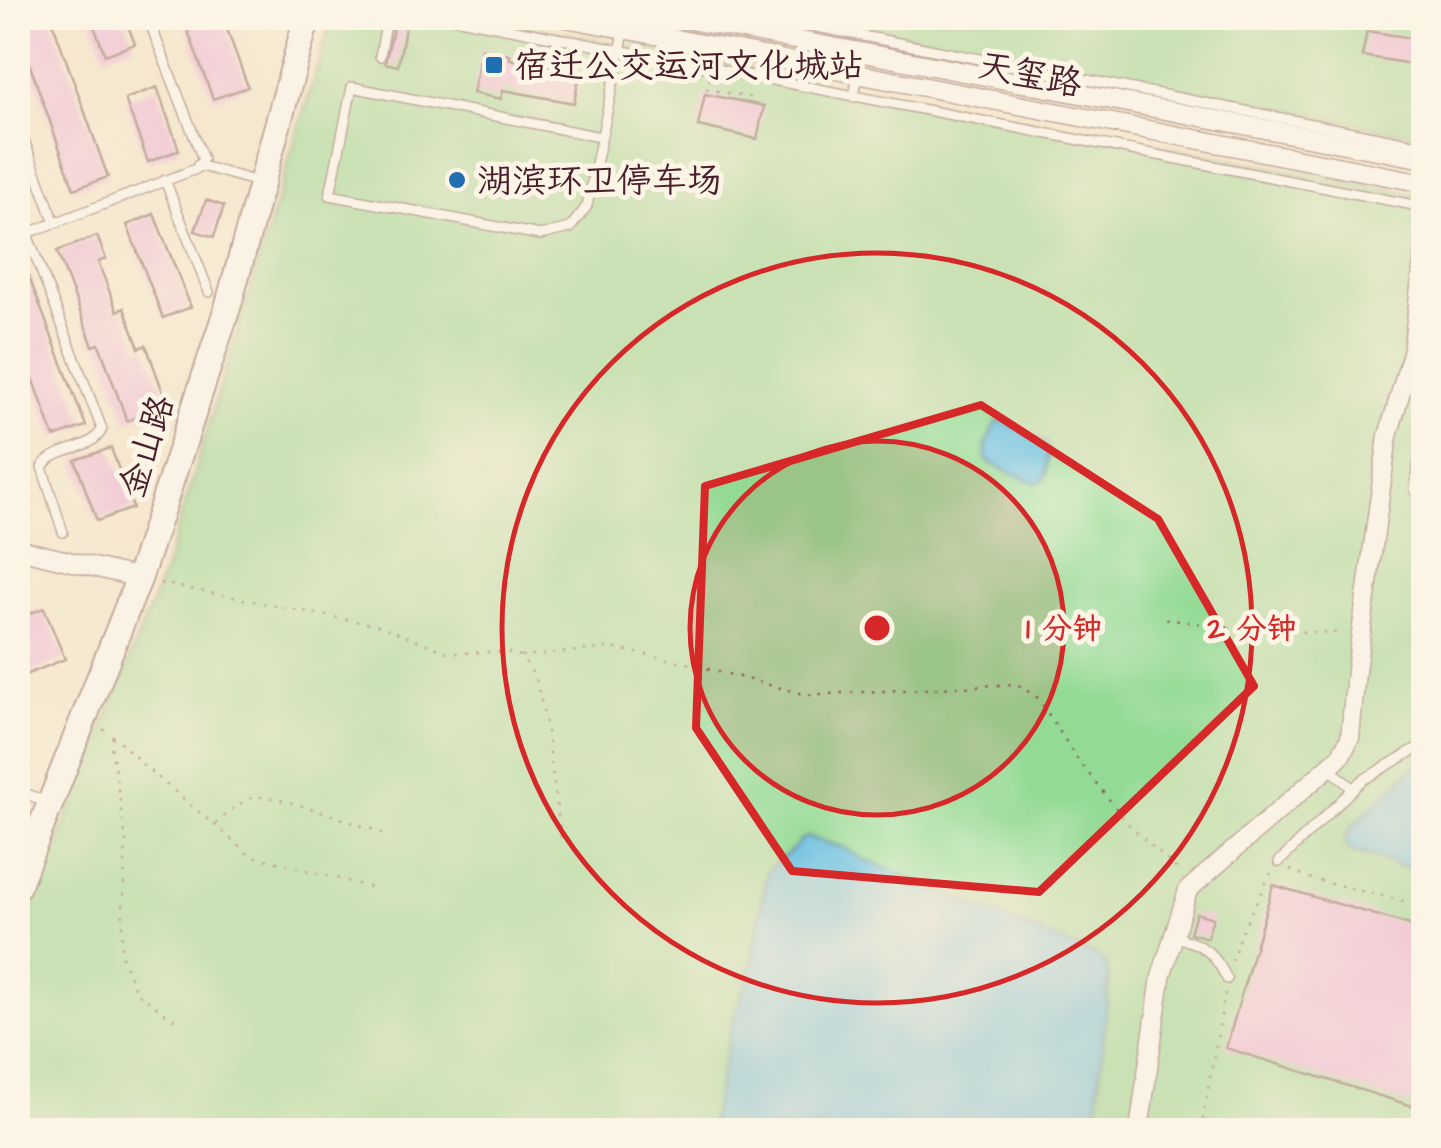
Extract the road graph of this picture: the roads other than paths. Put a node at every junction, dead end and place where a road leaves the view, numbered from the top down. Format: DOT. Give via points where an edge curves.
graph roads {
  1 [pos="148,18"];
  2 [pos="307,18"];
  3 [pos="387,18"];
  4 [pos="454,18"];
  5 [pos="566,18"];
  6 [pos="679,18"];
  7 [pos="771,18"];
  8 [pos="625,23"];
  9 [pos="863,44"];
  10 [pos="619,52"];
  11 [pos="380,56"];
  12 [pos="858,74"];
  13 [pos="854,97"];
  14 [pos="18,124"];
  15 [pos="600,137"];
  16 [pos="1424,146"];
  17 [pos="1424,160"];
  18 [pos="198,166"];
  19 [pos="165,180"];
  20 [pos="262,183"];
  21 [pos="1424,183"];
  22 [pos="1424,207"];
  23 [pos="55,223"];
  24 [pos="22,236"];
  25 [pos="1424,254"];
  26 [pos="209,292"];
  27 [pos="1424,429"];
  28 [pos="1424,514"];
  29 [pos="63,532"];
  30 [pos="18,549"];
  31 [pos="140,578"];
  32 [pos="1424,744"];
  33 [pos="1329,768"];
  34 [pos="1353,789"];
  35 [pos="18,790"];
  36 [pos="51,804"];
  37 [pos="1279,862"];
  38 [pos="18,885"];
  39 [pos="1173,936"];
  40 [pos="1227,979"];
  41 [pos="1139,1130"];
  1 -- 18 [label="lane" via="202,158"];
  2 -- 20 [label="street, 金山路"];
  3 -- 11 [label="lane"];
  4 -- 10 [label="lane"];
  5 -- 8 [label="street, 天玺路"];
  6 -- 9 [label="street, 天玺路"];
  7 -- 9 [label="lane"];
  8 -- 10 [label="lane"];
  8 -- 12 [label="street, 天玺路"];
  9 -- 12 [label="lane"];
  9 -- 16 [label="lane"];
  9 -- 17 [label="street, 天玺路"];
  10 -- 13 [label="lane"];
  10 -- 15 [label="lane"];
  12 -- 13 [label="lane"];
  12 -- 21 [label="street, 天玺路"];
  13 -- 22 [label="lane"];
  14 -- 23 [label="lane"];
  15 -- 15 [label="lane" via="587,206 570,228 553,234 330,195 352,86"];
  18 -- 19 [label="lane"];
  18 -- 20 [label="lane"];
  19 -- 23 [label="lane"];
  19 -- 26 [label="lane"];
  20 -- 31 [label="street, 金山路"];
  23 -- 24 [label="lane"];
  24 -- 29 [label="lane" via="102,429 94,440 42,467"];
  25 -- 33 [label="street" via="1412,353 1388,436 1350,738"];
  27 -- 28 [label="lane" via="1415,488"];
  30 -- 31 [label="street"];
  31 -- 36 [label="street, 金山路"];
  32 -- 34 [label="lane"];
  33 -- 34 [label="lane"];
  33 -- 39 [label="street" via="1188,890"];
  34 -- 37 [label="lane"];
  35 -- 36 [label="lane"];
  36 -- 38 [label="street, 金山路"];
  39 -- 40 [label="lane" via="1204,945"];
  39 -- 41 [label="street"];
}
